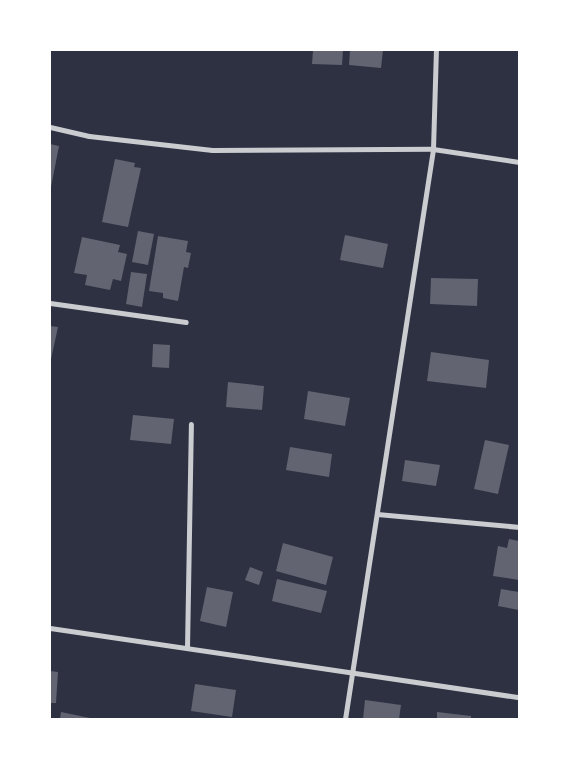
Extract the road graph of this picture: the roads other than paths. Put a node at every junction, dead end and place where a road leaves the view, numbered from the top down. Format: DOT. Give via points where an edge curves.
graph roads {
  1 [pos="436,50"];
  2 [pos="50,127"];
  3 [pos="433,149"];
  4 [pos="519,162"];
  5 [pos="50,303"];
  6 [pos="186,322"];
  7 [pos="192,424"];
  8 [pos="377,514"];
  9 [pos="519,527"];
  10 [pos="50,628"];
  11 [pos="187,648"];
  12 [pos="353,671"];
  13 [pos="519,698"];
  14 [pos="345,719"];
  1 -- 3 [label="street"];
  2 -- 3 [label="street" via="89,136 212,150"];
  3 -- 4 [label="street"];
  3 -- 8 [label="street"];
  5 -- 6 [label="street"];
  7 -- 11 [label="street"];
  8 -- 9 [label="street"];
  8 -- 12 [label="street"];
  10 -- 11 [label="street"];
  11 -- 12 [label="street"];
  12 -- 13 [label="street"];
  12 -- 14 [label="street"];
}
